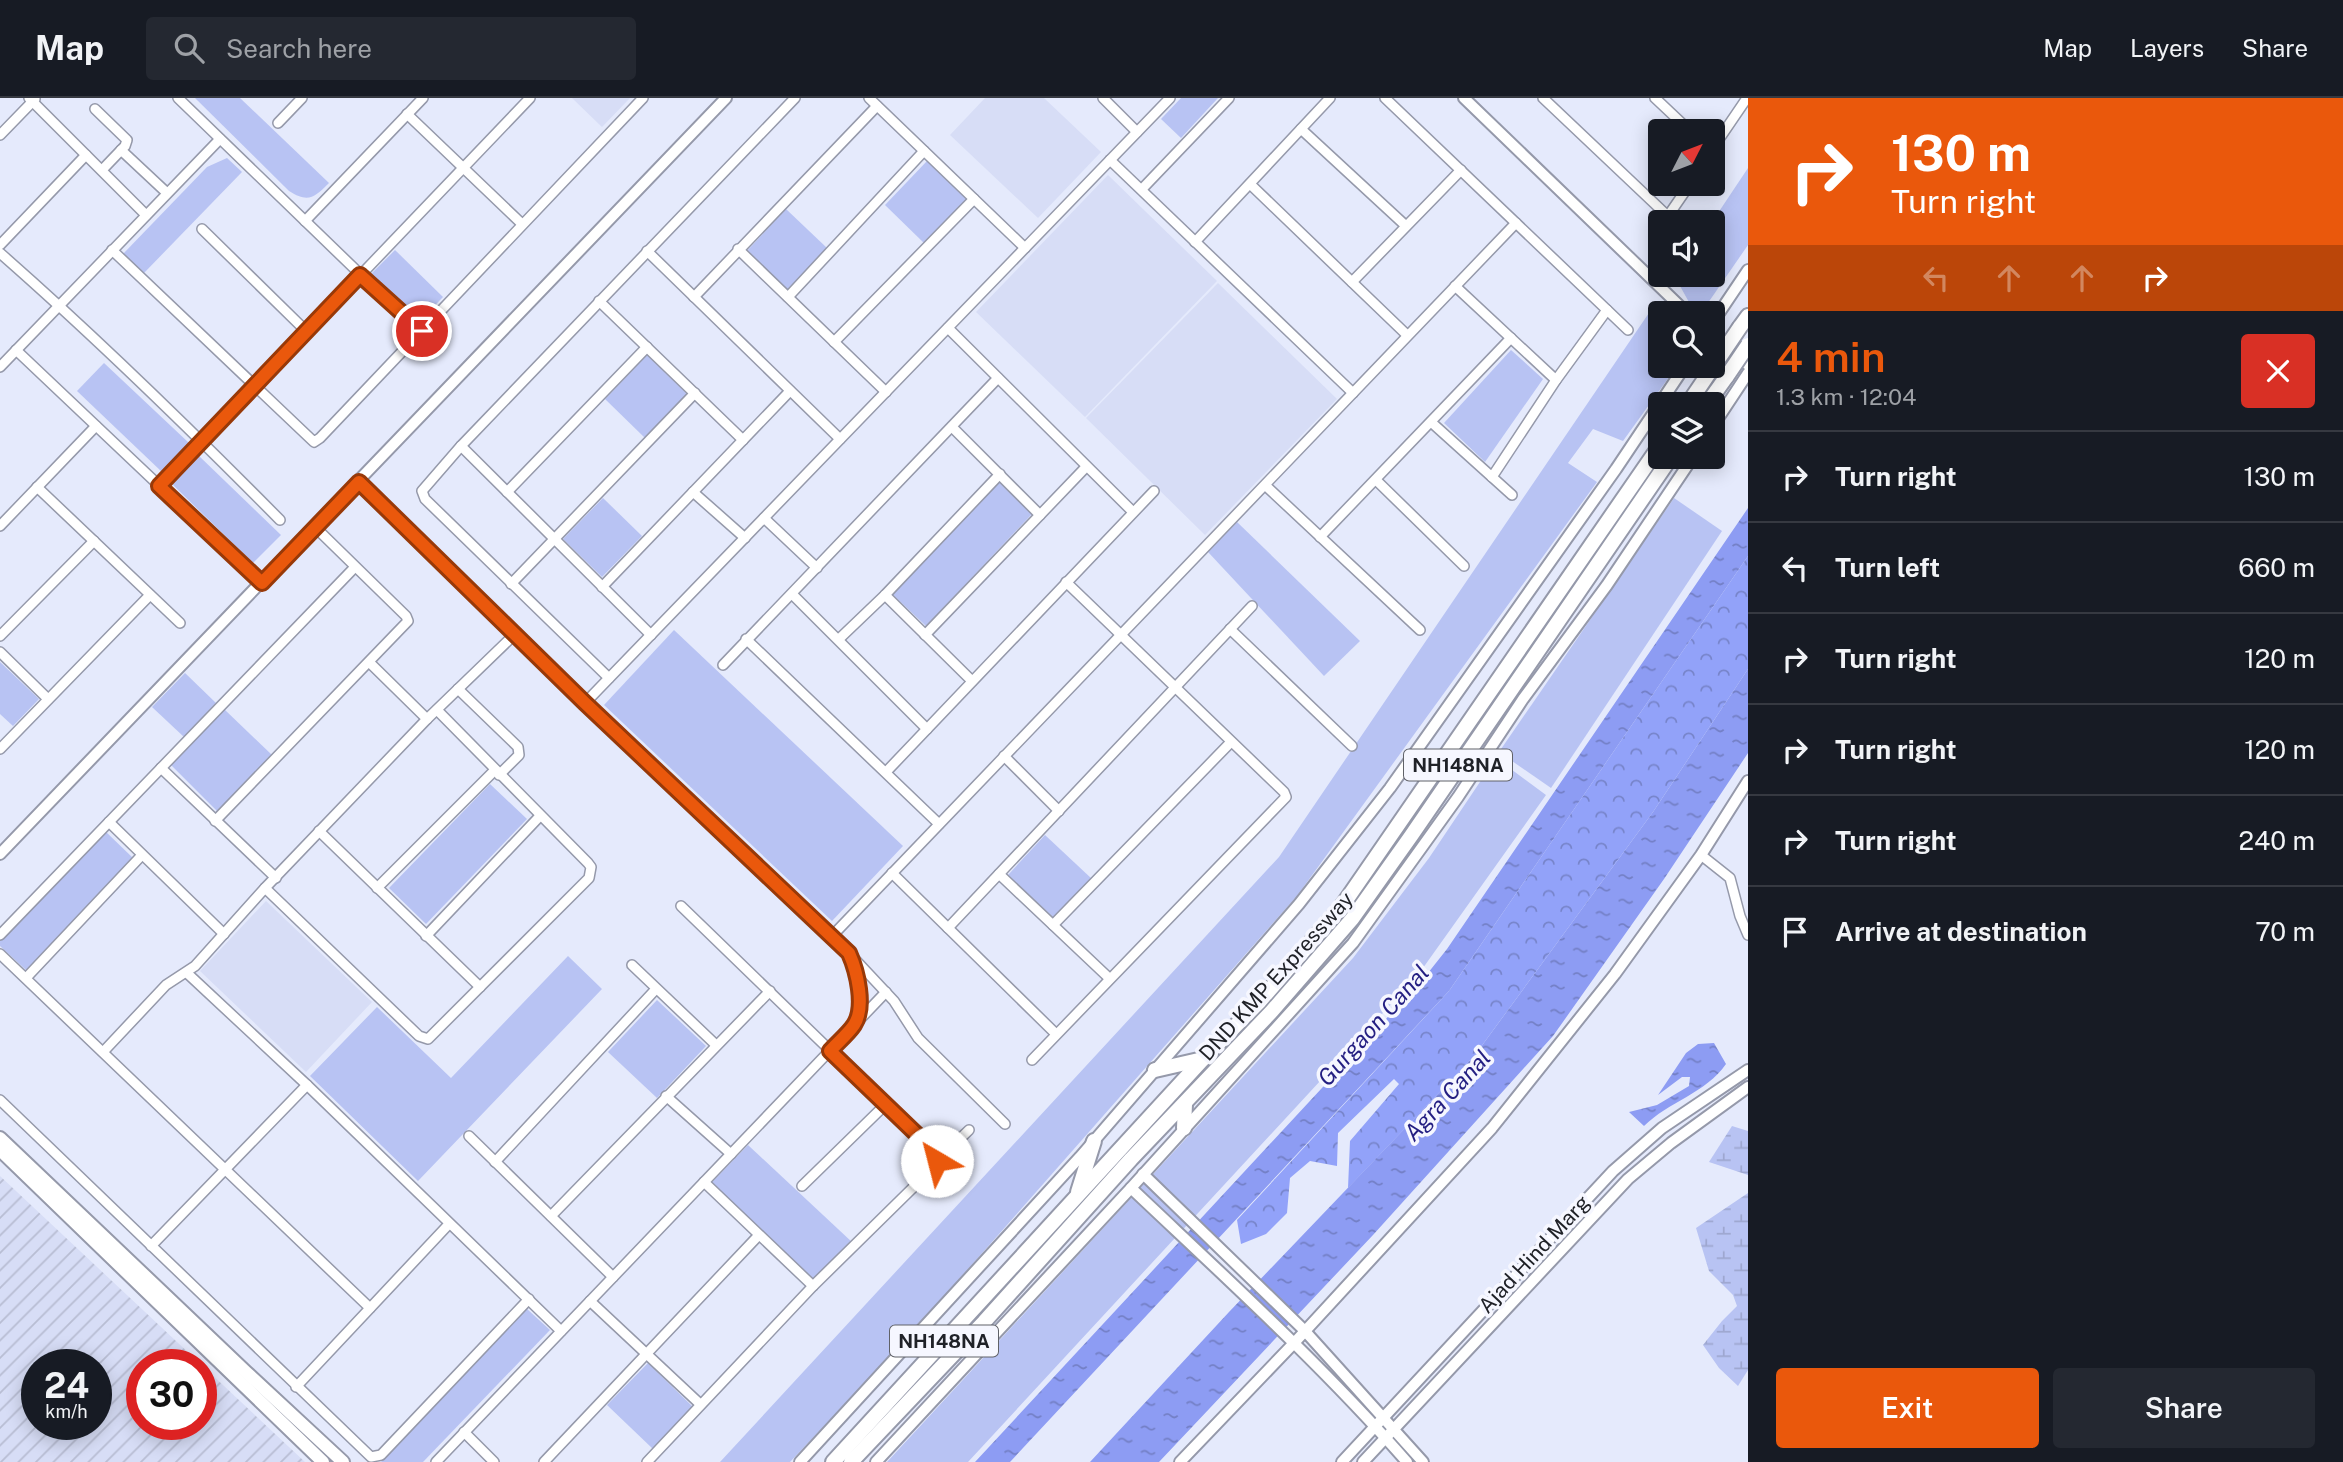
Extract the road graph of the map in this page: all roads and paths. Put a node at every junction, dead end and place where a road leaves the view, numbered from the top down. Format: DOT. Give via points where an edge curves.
graph roads {
  1 [pos="178,98"];
  2 [pos="302,98"];
  3 [pos="423,98"];
  4 [pos="530,98"];
  5 [pos="643,98"];
  6 [pos="726,98"];
  7 [pos="795,98"];
  8 [pos="869,98"];
  9 [pos="1103,98"];
  10 [pos="1170,98"];
  11 [pos="1229,98"];
  12 [pos="1330,98"];
  13 [pos="1385,98"];
  14 [pos="1464,98"];
  15 [pos="1543,98"];
  16 [pos="1655,98"];
  17 [pos="1747,98"];
  18 [pos="32,99"];
  19 [pos="877,106"];
  20 [pos="95,109"];
  21 [pos="408,114"];
  22 [pos="1677,119"];
  23 [pos="278,123"];
  24 [pos="1301,129"];
  25 [pos="1726,129"];
  26 [pos="1137,131"];
  27 [pos="0,135"];
  28 [pos="220,139"];
  29 [pos="121,150"];
  30 [pos="925,152"];
  31 [pos="86,155"];
  32 [pos="1110,160"];
  33 [pos="463,168"];
  34 [pos="102,170"];
  35 [pos="1461,170"];
  36 [pos="1250,184"];
  37 [pos="1142,189"];
  38 [pos="167,193"];
  39 [pos="974,199"];
  40 [pos="1661,210"];
  41 [pos="146,215"];
  42 [pos="305,222"];
  43 [pos="1516,223"];
  44 [pos="522,224"];
  45 [pos="1406,226"];
  46 [pos="202,229"];
  47 [pos="1195,242"];
  48 [pos="0,245"];
  49 [pos="1025,248"];
  50 [pos="738,249"];
  51 [pos="112,250"];
  52 [pos="647,251"];
  53 [pos="0,253"];
  54 [pos="1748,270"];
  55 [pos="360,275"];
  56 [pos="1352,282"];
  57 [pos="1455,286"];
  58 [pos="694,297"];
  59 [pos="788,297"];
  60 [pos="599,301"];
  61 [pos="1675,301"];
  62 [pos="1725,304"];
  63 [pos="59,305"];
  64 [pos="1607,310"];
  65 [pos="1744,322"];
  66 [pos="948,328"];
  67 [pos="1628,330"];
  68 [pos="306,331"];
  69 [pos="422,331"];
  70 [pos="1407,335"];
  71 [pos="1511,338"];
  72 [pos="834,342"];
  73 [pos="1748,345"];
  74 [pos="647,347"];
  75 [pos="1725,348"];
  76 [pos="16,350"];
  77 [pos="1725,350"];
  78 [pos="1748,365"];
  79 [pos="0,367"];
  80 [pos="1748,373"];
  81 [pos="998,378"];
  82 [pos="1677,378"];
  83 [pos="1556,380"];
  84 [pos="254,386"];
  85 [pos="790,391"];
  86 [pos="886,392"];
  87 [pos="1716,392"];
  88 [pos="695,393"];
  89 [pos="1353,393"];
  90 [pos="1725,408"];
  91 [pos="1431,422"];
  92 [pos="96,426"];
  93 [pos="952,427"];
  94 [pos="840,439"];
  95 [pos="201,440"];
  96 [pos="743,440"];
  97 [pos="461,446"];
  98 [pos="1648,463"];
  99 [pos="1086,467"];
  100 [pos="1663,469"];
  101 [pos="1685,469"];
  102 [pos="1000,474"];
  103 [pos="1492,477"];
  104 [pos="1376,480"];
  105 [pos="359,482"];
  106 [pos="159,486"];
  107 [pos="1266,486"];
  108 [pos="37,487"];
  109 [pos="1154,491"];
  110 [pos="507,492"];
  111 [pos="693,492"];
  112 [pos="1512,495"];
  113 [pos="1133,512"];
  114 [pos="1040,515"];
  115 [pos="764,518"];
  116 [pos="280,520"];
  117 [pos="0,526"];
  118 [pos="315,527"];
  119 [pos="1320,537"];
  120 [pos="745,538"];
  121 [pos="554,539"];
  122 [pos="94,541"];
  123 [pos="1464,566"];
  124 [pos="355,567"];
  125 [pos="817,568"];
  126 [pos="1066,582"];
  127 [pos="262,583"];
  128 [pos="511,584"];
  129 [pos="602,587"];
  130 [pos="792,594"];
  131 [pos="150,595"];
  132 [pos="885,595"];
  133 [pos="1252,606"];
  134 [pos="180,624"];
  135 [pos="1230,629"];
  136 [pos="1420,630"];
  137 [pos="515,634"];
  138 [pos="1120,634"];
  139 [pos="651,635"];
  140 [pos="925,635"];
  141 [pos="0,636"];
  142 [pos="747,639"];
  143 [pos="839,639"];
  144 [pos="0,653"];
  145 [pos="369,663"];
  146 [pos="723,665"];
  147 [pos="609,678"];
  148 [pos="972,681"];
  149 [pos="1175,688"];
  150 [pos="458,690"];
  151 [pos="48,699"];
  152 [pos="585,703"];
  153 [pos="437,710"];
  154 [pos="427,719"];
  155 [pos="927,729"];
  156 [pos="1231,742"];
  157 [pos="1352,746"];
  158 [pos="0,749"];
  159 [pos="1004,756"];
  160 [pos="161,768"];
  161 [pos="497,772"];
  162 [pos="886,772"];
  163 [pos="1748,781"];
  164 [pos="1059,811"];
  165 [pos="540,816"];
  166 [pos="215,821"];
  167 [pos="109,822"];
  168 [pos="939,824"];
  169 [pos="319,831"];
  170 [pos="0,854"];
  171 [pos="142,855"];
  172 [pos="1701,855"];
  173 [pos="892,873"];
  174 [pos="999,874"];
  175 [pos="276,878"];
  176 [pos="265,888"];
  177 [pos="377,888"];
  178 [pos="681,906"];
  179 [pos="1053,925"];
  180 [pos="948,928"];
  181 [pos="224,934"];
  182 [pos="0,935"];
  183 [pos="1748,935"];
  184 [pos="426,936"];
  185 [pos="832,936"];
  186 [pos="849,953"];
  187 [pos="0,954"];
  188 [pos="632,965"];
  189 [pos="187,973"];
  190 [pos="26,978"];
  191 [pos="1109,978"];
  192 [pos="480,988"];
  193 [pos="656,989"];
  194 [pos="770,991"];
  195 [pos="886,992"];
  196 [pos="855,1024"];
  197 [pos="1056,1034"];
  198 [pos="716,1045"];
  199 [pos="830,1051"];
  200 [pos="103,1052"];
  201 [pos="1203,1059"];
  202 [pos="1032,1060"];
  203 [pos="1155,1070"];
  204 [pos="1748,1070"];
  205 [pos="307,1085"];
  206 [pos="1748,1087"];
  207 [pos="666,1096"];
  208 [pos="0,1100"];
  209 [pos="886,1104"];
  210 [pos="1185,1104"];
  211 [pos="1005,1124"];
  212 [pos="1184,1128"];
  213 [pos="969,1130"];
  214 [pos="469,1136"];
  215 [pos="0,1138"];
  216 [pos="1094,1140"];
  217 [pos="0,1150"];
  218 [pos="731,1154"];
  219 [pos="937,1161"];
  220 [pos="495,1162"];
  221 [pos="226,1169"];
  222 [pos="1143,1174"];
  223 [pos="704,1182"];
  224 [pos="802,1186"];
  225 [pos="1130,1188"];
  226 [pos="1077,1197"];
  227 [pos="551,1216"];
  228 [pos="449,1224"];
  229 [pos="759,1235"];
  230 [pos="151,1245"];
  231 [pos="1248,1275"];
  232 [pos="613,1277"];
  233 [pos="1232,1281"];
  234 [pos="813,1286"];
  235 [pos="529,1299"];
  236 [pos="590,1301"];
  237 [pos="370,1308"];
  238 [pos="1301,1327"];
  239 [pos="561,1331"];
  240 [pos="1291,1339"];
  241 [pos="646,1354"];
  242 [pos="296,1387"];
  243 [pos="700,1404"];
  244 [pos="1379,1422"];
  245 [pos="464,1432"];
  246 [pos="1389,1433"];
  247 [pos="323,1462"];
  248 [pos="343,1462"];
  249 [pos="436,1462"];
  250 [pos="494,1462"];
  251 [pos="544,1462"];
  252 [pos="647,1462"];
  253 [pos="800,1462"];
  254 [pos="833,1462"];
  255 [pos="851,1462"];
  256 [pos="876,1462"];
  257 [pos="1180,1462"];
  258 [pos="1342,1462"];
  259 [pos="1363,1462"];
  260 [pos="1407,1462"];
  261 [pos="1423,1462"];
  1 -- 28 [label="street"];
  2 -- 23 [label="street"];
  3 -- 21 [label="street"];
  4 -- 33 [label="street"];
  5 -- 44 [label="street"];
  6 -- 105 [label="street"];
  7 -- 52 [label="street"];
  8 -- 19 [label="street"];
  9 -- 26 [label="street"];
  10 -- 26 [label="street"];
  11 -- 37 [label="street"];
  12 -- 24 [label="street"];
  13 -- 35 [label="street"];
  14 -- 61 [label="street"];
  15 -- 40 [label="street"];
  16 -- 22 [label="street"];
  17 -- 25 [label="street"];
  18 -- 27 [label="street"];
  18 -- 31 [label="street"];
  19 -- 30 [label="street"];
  19 -- 50 [label="street"];
  20 -- 29 [label="street" via="127,140"];
  21 -- 33 [label="street"];
  21 -- 42 [label="street"];
  24 -- 36 [label="street"];
  24 -- 45 [label="street"];
  26 -- 32 [label="street"];
  28 -- 38 [label="street"];
  28 -- 42 [label="street"];
  29 -- 34 [label="street"];
  29 -- 38 [label="street"];
  30 -- 39 [label="street"];
  30 -- 59 [label="street"];
  31 -- 34 [label="street"];
  31 -- 48 [label="street"];
  32 -- 37 [label="street"];
  32 -- 49 [label="street"];
  33 -- 44 [label="street"];
  33 -- 55 [label="street"];
  34 -- 41 [label="street"];
  35 -- 43 [label="street"];
  35 -- 45 [label="street"];
  36 -- 47 [label="street"];
  36 -- 56 [label="street"];
  37 -- 47 [label="street"];
  38 -- 41 [label="street"];
  39 -- 49 [label="street"];
  39 -- 72 [label="street"];
  41 -- 51 [label="street"];
  42 -- 55 [label="street"];
  43 -- 57 [label="street"];
  43 -- 64 [label="street"];
  44 -- 69 [label="street"];
  45 -- 56 [label="street"];
  46 -- 68 [label="street"];
  47 -- 89 [label="street"];
  49 -- 66 [label="street"];
  50 -- 58 [label="street"];
  50 -- 59 [label="street"];
  51 -- 63 [label="street"];
  51 -- 84 [label="street"];
  52 -- 58 [label="street"];
  52 -- 60 [label="street"];
  53 -- 63 [label="street"];
  54 -- 62 [label="street"];
  55 -- 68 [label="street"];
  55 -- 69 [label="street"];
  56 -- 70 [label="street"];
  57 -- 70 [label="street"];
  57 -- 71 [label="street"];
  58 -- 85 [label="street"];
  59 -- 72 [label="street"];
  60 -- 74 [label="street"];
  60 -- 97 [label="street"];
  63 -- 76 [label="street"];
  63 -- 95 [label="street"];
  64 -- 67 [label="street"];
  64 -- 83 [label="street"];
  65 -- 77 [label="highway, bridge"];
  66 -- 81 [label="street"];
  66 -- 86 [label="street"];
  68 -- 84 [label="street"];
  69 -- 84 [label="street" via="317,441 310,440"];
  70 -- 89 [label="street"];
  71 -- 83 [label="street"];
  71 -- 91 [label="street"];
  72 -- 86 [label="street"];
  73 -- 87 [label="highway, bridge"];
  74 -- 88 [label="street"];
  74 -- 110 [label="street"];
  75 -- 78 [label="street"];
  76 -- 79 [label="street"];
  76 -- 92 [label="street"];
  80 -- 90 [label="street"];
  81 -- 93 [label="street"];
  81 -- 99 [label="street"];
  82 -- 203 [label="street" via="1390,788 1299,904"];
  83 -- 103 [label="street"];
  84 -- 95 [label="street"];
  85 -- 94 [label="street"];
  85 -- 96 [label="street"];
  86 -- 94 [label="street"];
  88 -- 96 [label="street"];
  88 -- 121 [label="street"];
  89 -- 107 [label="street"];
  91 -- 103 [label="street"];
  91 -- 104 [label="street"];
  92 -- 106 [label="street"];
  92 -- 108 [label="street"];
  93 -- 102 [label="street"];
  93 -- 125 [label="street"];
  94 -- 115 [label="street"];
  95 -- 106 [label="street"];
  95 -- 116 [label="street"];
  96 -- 111 [label="street"];
  97 -- 110 [label="street"];
  97 -- 128 [label="street" via="423,488 422,496"];
  98 -- 201 [label="highway, DND KMP Expressway / NH148NA" via="1340,909"];
  99 -- 113 [label="street"];
  99 -- 114 [label="street"];
  100 -- 210 [label="highway, DND KMP Expressway / NH148NA" via="1352,919"];
  101 -- 212 [label="street" via="1353,943"];
  102 -- 114 [label="street"];
  102 -- 132 [label="street"];
  103 -- 112 [label="street"];
  104 -- 119 [label="street"];
  104 -- 123 [label="street"];
  105 -- 118 [label="street"];
  105 -- 137 [label="street"];
  106 -- 127 [label="street"];
  107 -- 119 [label="street"];
  107 -- 138 [label="street"];
  108 -- 117 [label="street"];
  108 -- 122 [label="street"];
  109 -- 113 [label="street"];
  110 -- 121 [label="street"];
  111 -- 120 [label="street"];
  111 -- 129 [label="street"];
  113 -- 126 [label="street"];
  114 -- 140 [label="street"];
  115 -- 120 [label="street"];
  115 -- 125 [label="street"];
  118 -- 124 [label="street"];
  118 -- 127 [label="street"];
  119 -- 136 [label="street"];
  120 -- 139 [label="street"];
  121 -- 128 [label="street"];
  121 -- 129 [label="street"];
  122 -- 131 [label="street"];
  122 -- 141 [label="street"];
  124 -- 145 [label="street" via="408,621"];
  124 -- 160 [label="street"];
  125 -- 130 [label="street"];
  126 -- 138 [label="street"];
  126 -- 148 [label="street"];
  127 -- 170 [label="street"];
  128 -- 147 [label="street"];
  129 -- 139 [label="street"];
  130 -- 142 [label="street"];
  130 -- 143 [label="street"];
  131 -- 134 [label="street"];
  131 -- 151 [label="street"];
  132 -- 140 [label="street"];
  132 -- 143 [label="street"];
  133 -- 135 [label="street"];
  135 -- 149 [label="street"];
  135 -- 157 [label="street"];
  137 -- 150 [label="street"];
  137 -- 152 [label="street"];
  138 -- 149 [label="street"];
  138 -- 159 [label="street"];
  139 -- 147 [label="street"];
  140 -- 148 [label="street"];
  142 -- 146 [label="street"];
  142 -- 162 [label="street"];
  143 -- 155 [label="street"];
  144 -- 151 [label="street"];
  145 -- 154 [label="street"];
  145 -- 166 [label="street"];
  147 -- 152 [label="street"];
  148 -- 155 [label="street"];
  149 -- 156 [label="street"];
  149 -- 164 [label="street"];
  150 -- 153 [label="street"];
  150 -- 161 [label="street" via="518,747 519,755"];
  151 -- 158 [label="street"];
  152 -- 185 [label="street"];
  153 -- 154 [label="street"];
  153 -- 161 [label="street"];
  154 -- 169 [label="street"];
  155 -- 162 [label="street"];
  156 -- 179 [label="street"];
  156 -- 191 [label="street" via="1286,797"];
  159 -- 164 [label="street"];
  159 -- 168 [label="street"];
  160 -- 166 [label="street"];
  160 -- 167 [label="street"];
  161 -- 165 [label="street"];
  161 -- 177 [label="street"];
  162 -- 168 [label="street"];
  163 -- 172 [label="street"];
  164 -- 174 [label="street"];
  165 -- 184 [label="street"];
  165 -- 192 [label="street" via="588,863 589,878"];
  166 -- 175 [label="street"];
  167 -- 171 [label="street"];
  167 -- 182 [label="street"];
  168 -- 173 [label="street"];
  169 -- 175 [label="street"];
  169 -- 177 [label="street"];
  171 -- 181 [label="street"];
  171 -- 190 [label="street"];
  172 -- 183 [label="street" via="1730,878"];
  172 -- 238 [label="street" via="1615,974 1492,1128"];
  173 -- 180 [label="street"];
  173 -- 185 [label="street"];
  174 -- 179 [label="street"];
  174 -- 180 [label="street"];
  175 -- 176 [label="street"];
  176 -- 181 [label="street"];
  176 -- 192 [label="street" via="423,1039 434,1036"];
  177 -- 184 [label="street"];
  178 -- 194 [label="street"];
  179 -- 191 [label="street"];
  180 -- 197 [label="street"];
  181 -- 189 [label="street"];
  184 -- 192 [label="street"];
  185 -- 186 [label="street"];
  186 -- 195 [label="street"];
  186 -- 196 [label="street" via="859,981"];
  187 -- 190 [label="street"];
  188 -- 193 [label="street"];
  189 -- 200 [label="street" via="166,985"];
  189 -- 205 [label="street"];
  190 -- 200 [label="street"];
  191 -- 197 [label="street"];
  193 -- 198 [label="street"];
  193 -- 220 [label="street"];
  194 -- 198 [label="street"];
  194 -- 199 [label="street"];
  195 -- 196 [label="street"];
  195 -- 211 [label="street" via="918,1038"];
  196 -- 199 [label="street"];
  197 -- 202 [label="street"];
  198 -- 207 [label="street"];
  199 -- 209 [label="street"];
  199 -- 218 [label="street"];
  200 -- 221 [label="street"];
  201 -- 203 [label="highway"];
  201 -- 226 [label="highway, DND KMP Expressway / NH148NA"];
  203 -- 216 [label="street"];
  204 -- 244 [label="street, Ajad Hind Marg" via="1662,1128 1613,1171"];
  205 -- 221 [label="street"];
  205 -- 228 [label="street"];
  206 -- 246 [label="street" via="1629,1179"];
  207 -- 218 [label="street"];
  207 -- 227 [label="street"];
  208 -- 230 [label="street"];
  209 -- 219 [label="street" via="933,1150"];
  209 -- 224 [label="street"];
  210 -- 212 [label="highway"];
  210 -- 255 [label="highway, DND KMP Expressway / NH148NA"];
  212 -- 222 [label="street"];
  213 -- 219 [label="street"];
  214 -- 220 [label="street"];
  215 -- 248 [label="main road"];
  216 -- 226 [label="highway"];
  216 -- 253 [label="street"];
  217 -- 247 [label="main road"];
  218 -- 223 [label="street"];
  219 -- 234 [label="street"];
  220 -- 227 [label="street"];
  221 -- 230 [label="street"];
  221 -- 237 [label="street"];
  222 -- 225 [label="street"];
  222 -- 231 [label="street"];
  223 -- 229 [label="street"];
  223 -- 232 [label="street"];
  225 -- 233 [label="street"];
  225 -- 256 [label="street"];
  226 -- 254 [label="highway, DND KMP Expressway / NH148NA"];
  227 -- 232 [label="street"];
  228 -- 235 [label="street"];
  228 -- 237 [label="street"];
  229 -- 234 [label="street"];
  229 -- 241 [label="street"];
  230 -- 242 [label="street"];
  231 -- 233 [label="street"];
  231 -- 238 [label="street"];
  232 -- 236 [label="street"];
  233 -- 240 [label="street"];
  234 -- 243 [label="street"];
  235 -- 239 [label="street"];
  235 -- 242 [label="street" via="377,1457 371,1457"];
  236 -- 239 [label="street"];
  236 -- 241 [label="street"];
  237 -- 242 [label="street"];
  238 -- 240 [label="street"];
  238 -- 244 [label="street"];
  239 -- 245 [label="street"];
  240 -- 244 [label="street"];
  240 -- 257 [label="street"];
  241 -- 243 [label="street"];
  241 -- 251 [label="street"];
  243 -- 252 [label="street"];
  244 -- 246 [label="street"];
  244 -- 258 [label="street, Ajad Hind Marg"];
  245 -- 249 [label="street"];
  245 -- 250 [label="street"];
  246 -- 259 [label="street"];
  246 -- 260 [label="street"];
  246 -- 261 [label="street"];
}
